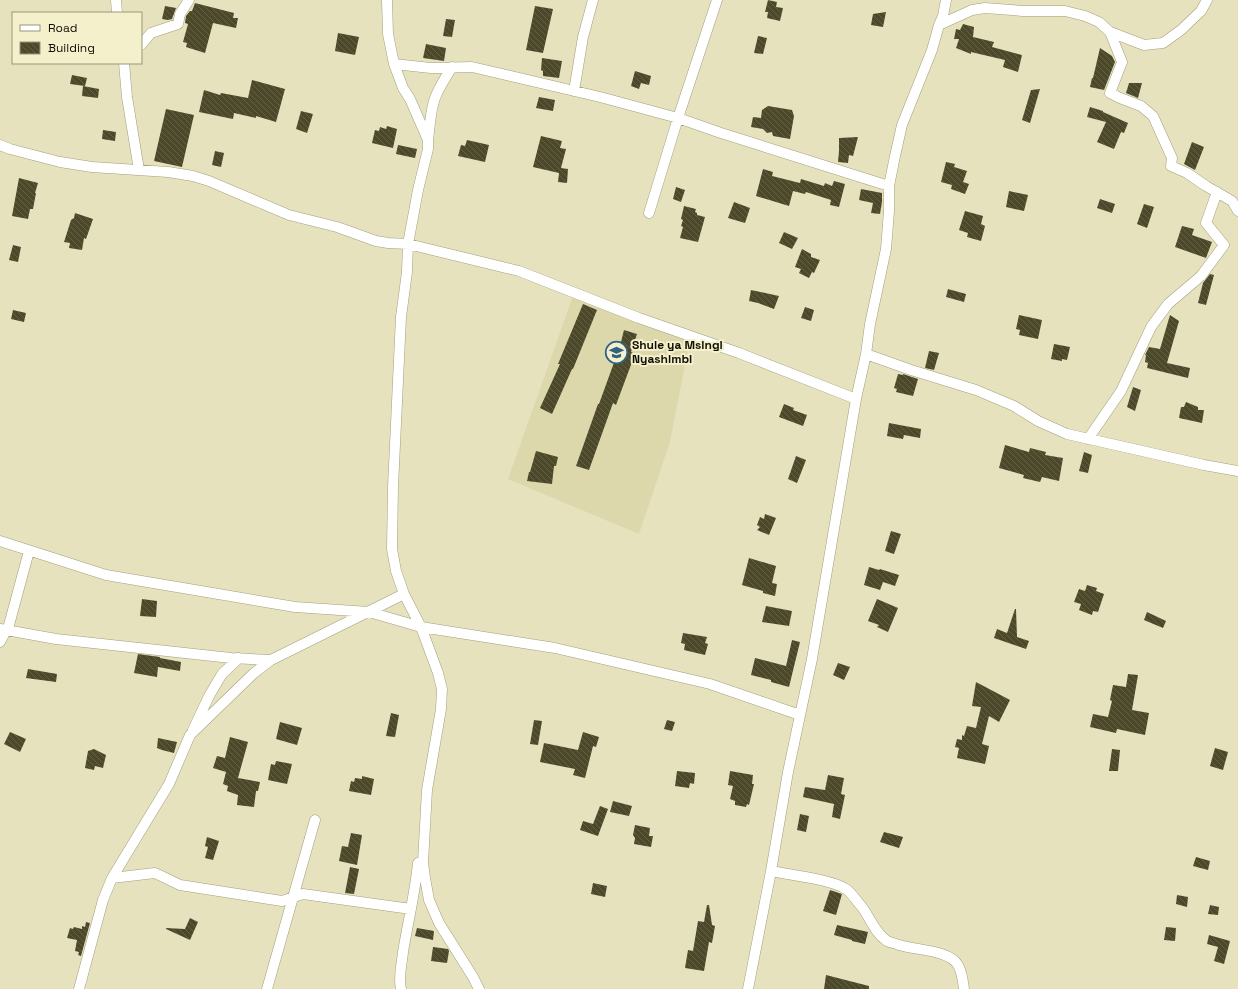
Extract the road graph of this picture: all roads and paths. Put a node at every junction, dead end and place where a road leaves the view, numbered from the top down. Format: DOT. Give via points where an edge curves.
graph roads {
  1 [pos="116,0"];
  2 [pos="189,0"];
  3 [pos="387,0"];
  4 [pos="593,0"];
  5 [pos="717,0"];
  6 [pos="946,0"];
  7 [pos="1207,0"];
  8 [pos="117,12"];
  9 [pos="939,25"];
  10 [pos="1110,32"];
  11 [pos="142,44"];
  12 [pos="124,64"];
  13 [pos="394,64"];
  14 [pos="452,67"];
  15 [pos="574,91"];
  16 [pos="678,118"];
  17 [pos="428,140"];
  18 [pos="0,145"];
  19 [pos="139,170"];
  20 [pos="889,186"];
  21 [pos="1217,192"];
  22 [pos="1238,211"];
  23 [pos="649,213"];
  24 [pos="408,244"];
  25 [pos="866,354"];
  26 [pos="856,399"];
  27 [pos="1088,439"];
  28 [pos="1238,471"];
  29 [pos="0,542"];
  30 [pos="29,550"];
  31 [pos="404,594"];
  32 [pos="369,612"];
  33 [pos="421,627"];
  34 [pos="3,630"];
  35 [pos="0,642"];
  36 [pos="239,658"];
  37 [pos="271,660"];
  38 [pos="800,715"];
  39 [pos="190,735"];
  40 [pos="315,820"];
  41 [pos="418,863"];
  42 [pos="771,871"];
  43 [pos="112,878"];
  44 [pos="293,897"];
  45 [pos="411,909"];
  46 [pos="79,989"];
  47 [pos="267,989"];
  48 [pos="400,989"];
  49 [pos="479,989"];
  50 [pos="748,989"];
  51 [pos="964,989"];
  1 -- 8 [label="street"];
  2 -- 11 [label="street" via="180,14 178,24 151,33"];
  3 -- 13 [label="street" via="388,34"];
  4 -- 15 [label="street" via="583,37"];
  5 -- 16 [label="street"];
  6 -- 9 [label="street"];
  7 -- 10 [label="street" via="1201,11 1163,43 1144,45"];
  9 -- 10 [label="street" via="972,10 985,8 1065,11 1099,22"];
  9 -- 20 [label="street" via="932,50 902,125"];
  10 -- 21 [label="street" via="1122,62 1110,93 1141,106 1153,116 1172,158 1171,166"];
  12 -- 19 [label="street"];
  13 -- 14 [label="street" via="431,68"];
  13 -- 17 [label="street"];
  14 -- 15 [label="street" via="472,67"];
  14 -- 17 [label="street" via="435,99"];
  15 -- 16 [label="street"];
  16 -- 20 [label="street"];
  16 -- 23 [label="street"];
  17 -- 24 [label="street"];
  18 -- 19 [label="street" via="60,162"];
  19 -- 24 [label="street" via="193,176 289,215 337,227 376,241"];
  20 -- 25 [label="street" via="886,249"];
  21 -- 22 [label="street" via="1232,201"];
  21 -- 27 [label="street" via="1206,223 1224,245 1201,276 1168,304 1151,327 1121,391"];
  24 -- 26 [label="street" via="519,271"];
  24 -- 31 [label="street" via="401,317 392,521 392,549"];
  25 -- 26 [label="street"];
  25 -- 27 [label="street" via="976,390 1014,406 1038,421 1067,434"];
  26 -- 38 [label="street" via="812,659"];
  27 -- 28 [label="street"];
  29 -- 30 [label="street"];
  30 -- 32 [label="street" via="106,575 295,607"];
  30 -- 34 [label="street" via="9,625"];
  31 -- 32 [label="street"];
  31 -- 33 [label="street"];
  32 -- 33 [label="street"];
  32 -- 37 [label="street"];
  33 -- 38 [label="street" via="555,648 710,684"];
  33 -- 49 [label="street" via="442,689 427,790 424,878 429,900 439,923"];
  34 -- 35 [label="street"];
  34 -- 36 [label="street" via="56,639"];
  36 -- 37 [label="street"];
  36 -- 39 [label="street" via="222,674"];
  37 -- 39 [label="street" via="254,673"];
  38 -- 42 [label="street"];
  39 -- 43 [label="street" via="169,784"];
  40 -- 44 [label="street"];
  41 -- 45 [label="street"];
  42 -- 50 [label="street"];
  42 -- 51 [label="street" via="831,882 846,889 863,908 882,937 889,942 948,956 954,960 961,972"];
  43 -- 44 [label="street" via="155,873 180,885 282,901"];
  43 -- 46 [label="street"];
  44 -- 45 [label="street" via="303,894"];
  44 -- 47 [label="street"];
  45 -- 48 [label="street" via="400,973"];
}
